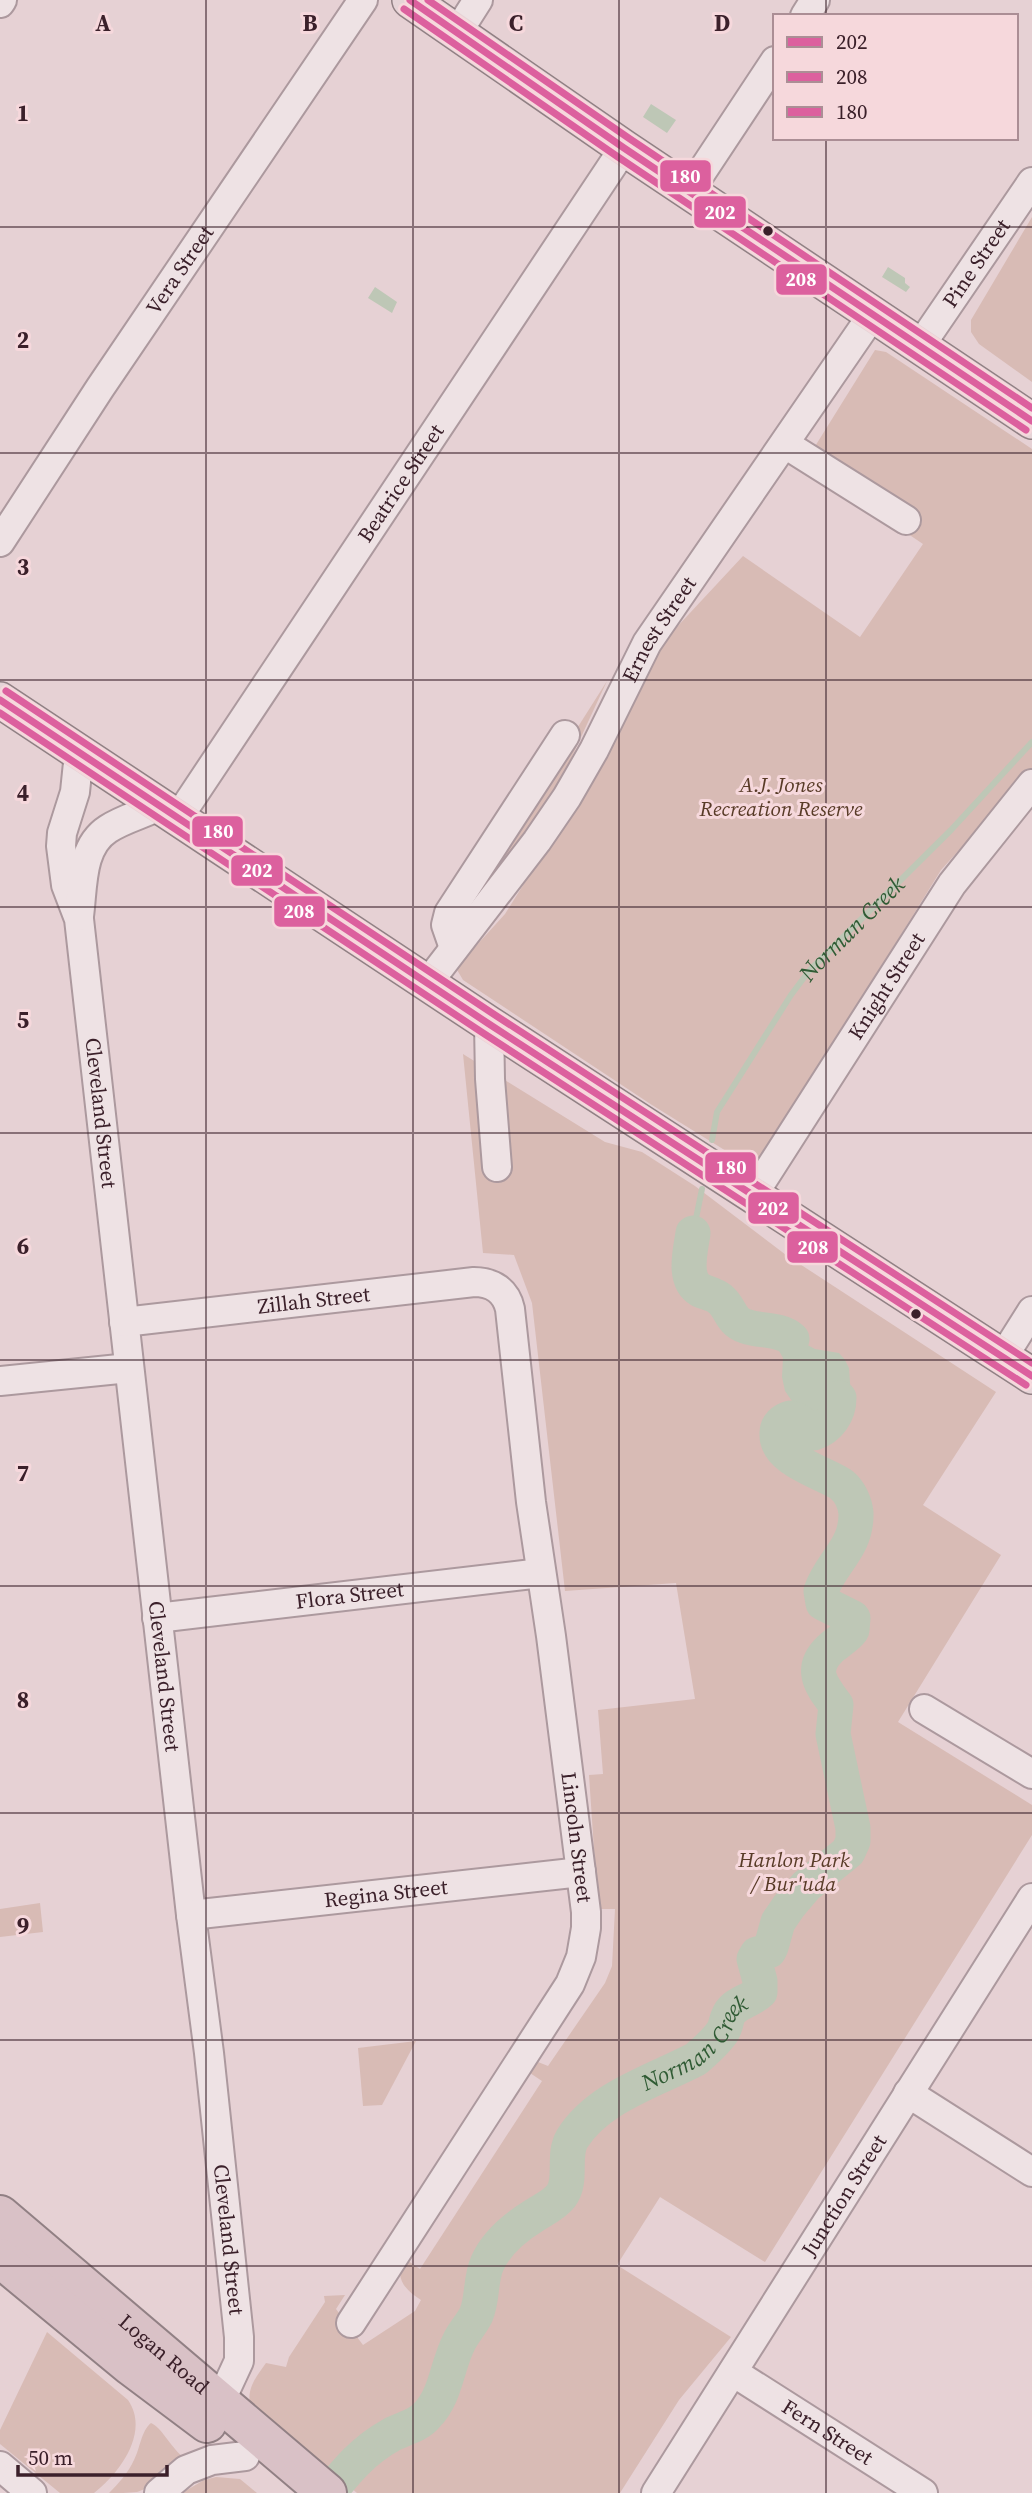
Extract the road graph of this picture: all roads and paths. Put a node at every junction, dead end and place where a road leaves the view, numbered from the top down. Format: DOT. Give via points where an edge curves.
graph roads {
  1 [pos="363,0"];
  2 [pos="410,0"];
  3 [pos="478,0"];
  4 [pos="457,33"];
  5 [pos="773,64"];
  6 [pos="624,148"];
  7 [pos="1032,182"];
  8 [pos="689,191"];
  9 [pos="873,314"];
  10 [pos="920,346"];
  11 [pos="1032,421"];
  12 [pos="785,444"];
  13 [pos="906,520"];
  14 [pos="0,542"];
  15 [pos="0,701"];
  16 [pos="565,735"];
  17 [pos="79,753"];
  18 [pos="1032,784"];
  19 [pos="168,812"];
  20 [pos="79,919"];
  21 [pos="454,948"];
  22 [pos="427,984"];
  23 [pos="489,1024"];
  24 [pos="497,1167"];
  25 [pos="753,1195"];
  26 [pos="501,1290"];
  27 [pos="1032,1311"];
  28 [pos="124,1322"];
  29 [pos="1003,1357"];
  30 [pos="129,1368"];
  31 [pos="1032,1376"];
  32 [pos="0,1381"];
  33 [pos="541,1573"];
  34 [pos="157,1618"];
  35 [pos="924,1709"];
  36 [pos="1032,1774"];
  37 [pos="581,1871"];
  38 [pos="1032,1898"];
  39 [pos="191,1916"];
  40 [pos="908,2093"];
  41 [pos="1032,2172"];
  42 [pos="0,2216"];
  43 [pos="0,2258"];
  44 [pos="351,2323"];
  45 [pos="733,2372"];
  46 [pos="209,2415"];
  47 [pos="0,2466"];
  48 [pos="186,2470"];
  49 [pos="271,2470"];
  50 [pos="31,2492"];
  51 [pos="159,2493"];
  52 [pos="327,2493"];
  53 [pos="656,2493"];
  54 [pos="923,2493"];
  1 -- 14 [label="street, Vera Street"];
  2 -- 4 [label="main road"];
  3 -- 4 [label="street"];
  4 -- 6 [label="main road"];
  5 -- 8 [label="street"];
  6 -- 8 [label="main road"];
  6 -- 19 [label="street, Beatrice Street"];
  7 -- 10 [label="street, Pine Street"];
  8 -- 9 [label="main road"];
  9 -- 10 [label="main road"];
  9 -- 12 [label="street, Ernest Street"];
  10 -- 11 [label="main road"];
  12 -- 13 [label="street"];
  12 -- 21 [label="street, Ernest Street" via="647,643 567,797"];
  15 -- 17 [label="main road"];
  16 -- 21 [label="street" via="449,913 446,925"];
  17 -- 19 [label="main road"];
  17 -- 20 [label="street, Cleveland Street" via="61,846 65,885"];
  18 -- 25 [label="street, Knight Street" via="952,884"];
  19 -- 20 [label="street, Cleveland Street" via="107,830 92,846"];
  19 -- 22 [label="main road"];
  20 -- 28 [label="street, Cleveland Street"];
  21 -- 22 [label="street, Ernest Street"];
  22 -- 23 [label="main road"];
  23 -- 24 [label="street"];
  23 -- 25 [label="main road"];
  25 -- 29 [label="main road"];
  26 -- 28 [label="street, Zillah Street" via="481,1282 457,1282"];
  26 -- 33 [label="street, Lincoln Street" via="510,1309"];
  27 -- 29 [label="street"];
  28 -- 30 [label="street, Cleveland Street"];
  29 -- 31 [label="main road"];
  30 -- 32 [label="street"];
  30 -- 34 [label="street, Cleveland Street"];
  33 -- 34 [label="street, Flora Street"];
  33 -- 37 [label="street, Lincoln Street"];
  34 -- 39 [label="street, Cleveland Street"];
  35 -- 36 [label="street"];
  37 -- 39 [label="street, Regina Street"];
  37 -- 44 [label="street, Lincoln Street" via="586,1928 576,1972"];
  38 -- 40 [label="street, Junction Street"];
  39 -- 46 [label="street, Cleveland Street" via="240,2353 236,2369"];
  40 -- 41 [label="street"];
  40 -- 45 [label="street, Junction Street"];
  42 -- 46 [label="highway, Logan Road"];
  43 -- 46 [label="highway, Logan Road" via="131,2365"];
  45 -- 53 [label="street, Junction Street"];
  45 -- 54 [label="street, Fern Street"];
  46 -- 48 [label="street, Cleveland Street"];
  46 -- 49 [label="highway, Logan Road"];
  47 -- 50 [label="street"];
  48 -- 49 [label="street" via="212,2460"];
  48 -- 51 [label="street"];
  49 -- 52 [label="highway, Logan Road"];
}
